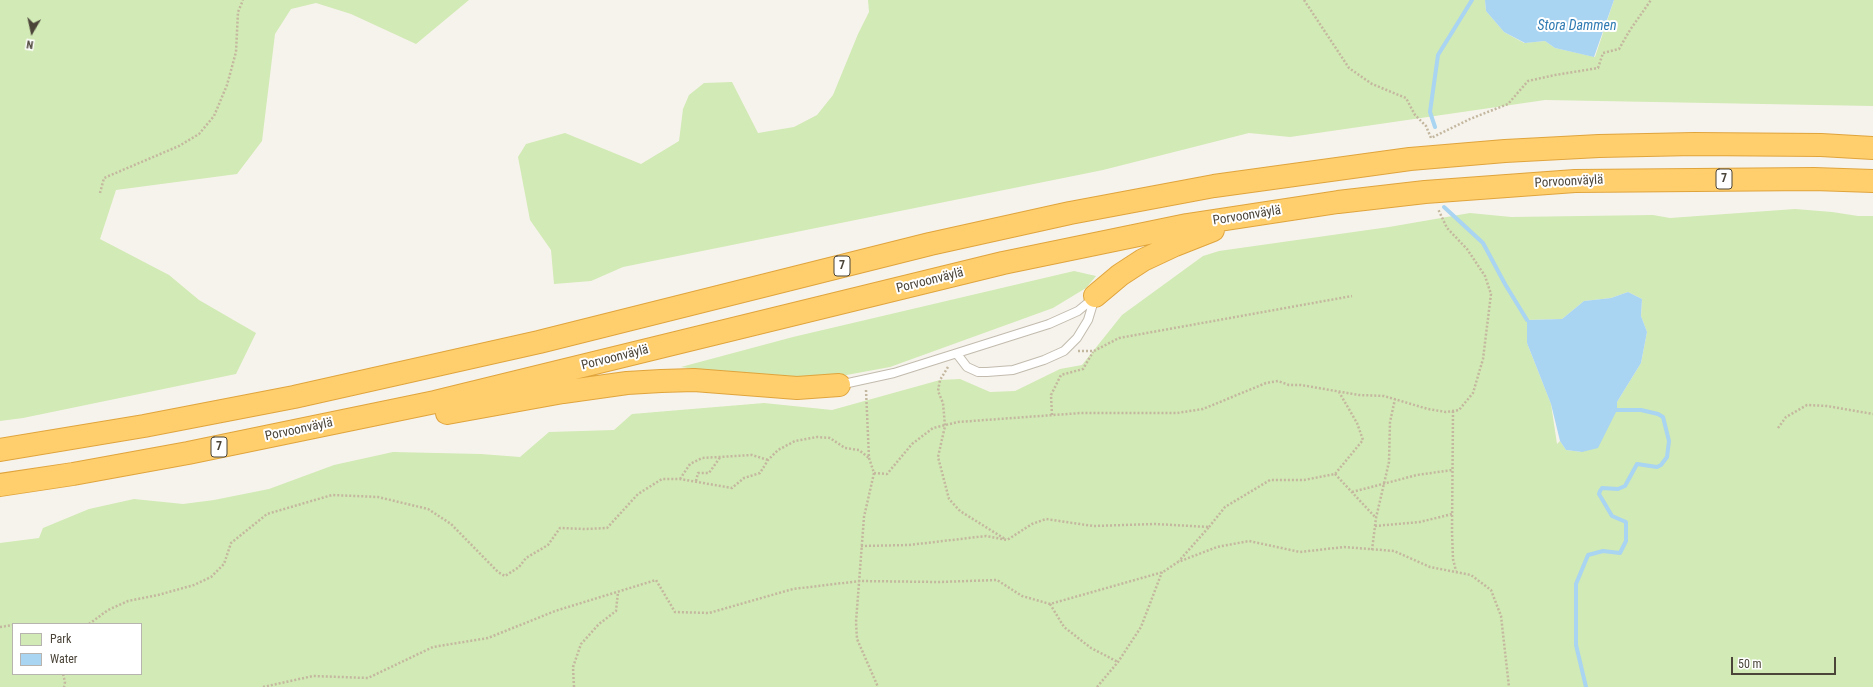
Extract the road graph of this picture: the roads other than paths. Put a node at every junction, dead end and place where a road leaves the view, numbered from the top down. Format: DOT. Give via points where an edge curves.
graph roads {
  1 [pos="1873,148"];
  2 [pos="1873,181"];
  3 [pos="1256,214"];
  4 [pos="1095,296"];
  5 [pos="957,354"];
  6 [pos="839,385"];
  7 [pos="364,417"];
  8 [pos="0,450"];
  9 [pos="0,485"];
  1 -- 8 [label="highway, 7" via="1694,144 1505,151 1410,159 1214,186 1070,213 930,244 539,342 323,391 151,425"];
  2 -- 3 [label="highway, Porvoonväylä / 7" via="1575,181 1425,192"];
  3 -- 4 [label="highway" via="1143,260"];
  3 -- 7 [label="highway, Porvoonväylä / 7" via="1135,234 1003,263"];
  4 -- 5 [label="lane" via="1078,311 1065,318"];
  4 -- 5 [label="lane" via="1088,320 1077,338 1064,351 1044,360 1013,370 983,372 967,367"];
  5 -- 6 [label="lane"];
  6 -- 7 [label="highway" via="797,388 694,380 627,383 437,414"];
  7 -- 9 [label="highway, Porvoonväylä / 7" via="74,474"];
}
